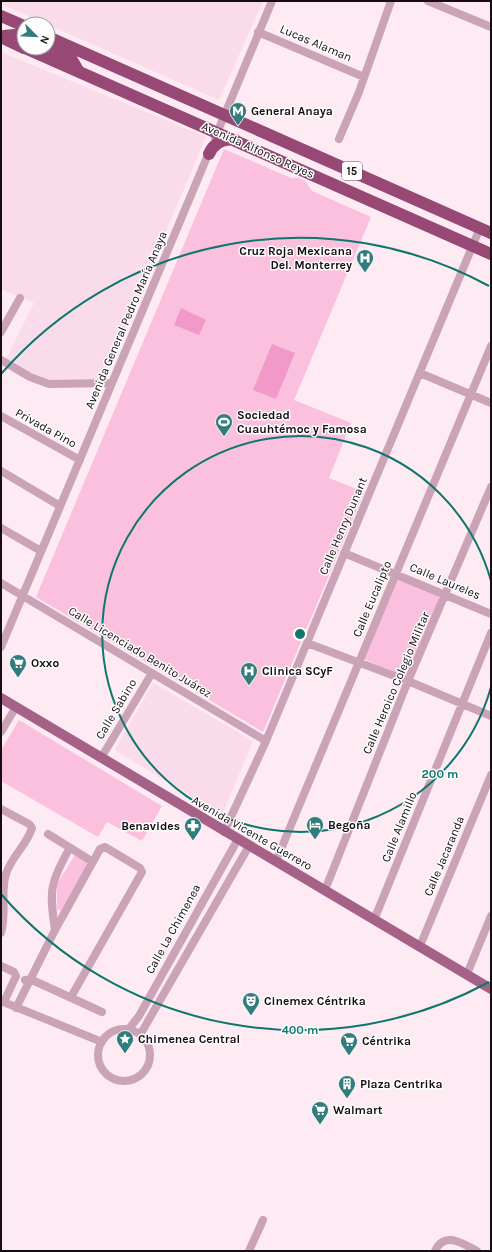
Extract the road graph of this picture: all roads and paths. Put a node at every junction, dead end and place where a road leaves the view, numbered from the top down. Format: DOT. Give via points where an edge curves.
graph roads {
  1 [pos="272,1"];
  2 [pos="391,1"];
  3 [pos="428,1"];
  4 [pos="1,16"];
  5 [pos="16,23"];
  6 [pos="491,27"];
  7 [pos="258,32"];
  8 [pos="16,36"];
  9 [pos="1,37"];
  10 [pos="56,43"];
  11 [pos="16,44"];
  12 [pos="56,46"];
  13 [pos="42,56"];
  14 [pos="79,72"];
  15 [pos="364,76"];
  16 [pos="224,114"];
  17 [pos="218,132"];
  18 [pos="339,139"];
  19 [pos="240,142"];
  20 [pos="209,154"];
  21 [pos="486,230"];
  22 [pos="473,246"];
  23 [pos="491,254"];
  24 [pos="20,298"];
  25 [pos="1,332"];
  26 [pos="491,346"];
  27 [pos="1,360"];
  28 [pos="420,373"];
  29 [pos="112,383"];
  30 [pos="471,394"];
  31 [pos="491,403"];
  32 [pos="1,416"];
  33 [pos="80,460"];
  34 [pos="1,471"];
  35 [pos="491,487"];
  36 [pos="60,506"];
  37 [pos="1,528"];
  38 [pos="41,551"];
  39 [pos="344,553"];
  40 [pos="396,574"];
  41 [pos="1,583"];
  42 [pos="446,595"];
  43 [pos="22,596"];
  44 [pos="491,614"];
  45 [pos="491,633"];
  46 [pos="307,643"];
  47 [pos="1,647"];
  48 [pos="359,663"];
  49 [pos="152,673"];
  50 [pos="408,681"];
  51 [pos="1,698"];
  52 [pos="462,704"];
  53 [pos="16,707"];
  54 [pos="491,716"];
  55 [pos="1,732"];
  56 [pos="266,741"];
  57 [pos="101,758"];
  58 [pos="491,775"];
  59 [pos="1,809"];
  60 [pos="224,832"];
  61 [pos="48,834"];
  62 [pos="238,839"];
  63 [pos="249,846"];
  64 [pos="69,849"];
  65 [pos="93,862"];
  66 [pos="276,862"];
  67 [pos="325,890"];
  68 [pos="491,916"];
  69 [pos="374,920"];
  70 [pos="55,930"];
  71 [pos="1,933"];
  72 [pos="420,946"];
  73 [pos="1,966"];
  74 [pos="467,974"];
  75 [pos="30,979"];
  76 [pos="491,989"];
  77 [pos="71,997"];
  78 [pos="2,1002"];
  79 [pos="14,1007"];
  80 [pos="102,1012"];
  81 [pos="128,1030"];
  82 [pos="140,1035"];
  83 [pos="102,1042"];
  84 [pos="263,1220"];
  85 [pos="249,1251"];
  86 [pos="435,1251"];
  87 [pos="477,1251"];
  1 -- 7 [label="street, Avenida General Pedro María Anaya"];
  2 -- 15 [label="street"];
  3 -- 6 [label="street"];
  4 -- 5 [label="highway"];
  7 -- 15 [label="street, Lucas Alaman"];
  7 -- 16 [label="street, Avenida General Pedro María Anaya"];
  8 -- 9 [label="highway"];
  9 -- 11 [label="highway, Avenida Alfonso Reyes / 15"];
  10 -- 16 [label="highway, Avenida Alfonso Reyes / 15"];
  12 -- 14 [label="highway" via="72,60"];
  13 -- 14 [label="highway, Avenida Alfonso Reyes / 15"];
  14 -- 17 [label="highway, Avenida Alfonso Reyes / 15"];
  15 -- 18 [label="street"];
  16 -- 17 [label="street, Avenida General Pedro María Anaya"];
  16 -- 21 [label="highway, Avenida Alfonso Reyes / 15"];
  17 -- 19 [label="highway, Avenida Alfonso Reyes / 15"];
  17 -- 20 [label="street, Avenida General Pedro María Anaya"];
  19 -- 20 [label="highway" via="221,141 212,147"];
  19 -- 22 [label="highway, Avenida Alfonso Reyes / 15"];
  20 -- 29 [label="street, Avenida General Pedro María Anaya"];
  21 -- 22 [label="street, Calle Henry Dunant"];
  22 -- 23 [label="highway, Avenida Alfonso Reyes / 15"];
  22 -- 28 [label="street, Calle Henry Dunant"];
  24 -- 25 [label="street"];
  26 -- 30 [label="street, Calle Eucalipto"];
  27 -- 29 [label="street" via="48,384"];
  28 -- 30 [label="street"];
  28 -- 39 [label="street, Calle Henry Dunant"];
  29 -- 33 [label="street, Avenida General Pedro María Anaya"];
  30 -- 31 [label="street"];
  30 -- 40 [label="street, Calle Eucalipto"];
  32 -- 33 [label="street, Privada Pino"];
  33 -- 36 [label="street, Avenida General Pedro María Anaya"];
  34 -- 36 [label="street"];
  35 -- 42 [label="street, Calle Heroico Colegio Militar"];
  36 -- 38 [label="street, Avenida General Pedro María Anaya"];
  37 -- 38 [label="street"];
  38 -- 43 [label="street, Avenida General Pedro María Anaya"];
  39 -- 40 [label="street, Calle Laureles"];
  39 -- 46 [label="street, Calle Henry Dunant"];
  40 -- 42 [label="street, Calle Laureles"];
  40 -- 48 [label="street, Calle Eucalipto"];
  41 -- 43 [label="street, Calle Licenciado Benito Juárez"];
  42 -- 44 [label="street, Calle Laureles"];
  42 -- 50 [label="street, Calle Heroico Colegio Militar"];
  43 -- 47 [label="street, Avenida General Pedro María Anaya"];
  43 -- 49 [label="street, Calle Licenciado Benito Juárez"];
  45 -- 52 [label="street, Calle Alamillo"];
  46 -- 48 [label="street"];
  46 -- 56 [label="street, Calle Henry Dunant"];
  48 -- 50 [label="street"];
  48 -- 66 [label="street, Calle Eucalipto"];
  49 -- 56 [label="street, Calle Licenciado Benito Juárez"];
  49 -- 57 [label="street, Calle Sabino"];
  50 -- 52 [label="street"];
  50 -- 67 [label="street, Calle Heroico Colegio Militar"];
  51 -- 53 [label="main road, Avenida Vicente Guerrero"];
  52 -- 54 [label="street"];
  52 -- 69 [label="street, Calle Alamillo"];
  53 -- 55 [label="street"];
  53 -- 57 [label="main road, Avenida Vicente Guerrero"];
  56 -- 60 [label="street, Calle Henry Dunant"];
  57 -- 60 [label="main road, Avenida Vicente Guerrero"];
  58 -- 72 [label="street, Calle Jacaranda"];
  59 -- 71 [label="street" via="32,828 6,872 3,892 4,922"];
  60 -- 62 [label="main road, Avenida Vicente Guerrero"];
  61 -- 64 [label="street"];
  62 -- 63 [label="main road, Avenida Vicente Guerrero"];
  62 -- 81 [label="street, Calle La Chimenea"];
  63 -- 66 [label="main road, Avenida Vicente Guerrero"];
  63 -- 82 [label="street"];
  64 -- 65 [label="street"];
  64 -- 70 [label="street" via="52,885 51,902"];
  65 -- 70 [label="street"];
  65 -- 77 [label="street" via="100,849 105,848 140,868 142,872"];
  66 -- 67 [label="main road, Avenida Vicente Guerrero"];
  67 -- 69 [label="main road, Avenida Vicente Guerrero"];
  68 -- 74 [label="street"];
  69 -- 72 [label="main road, Avenida Vicente Guerrero"];
  70 -- 75 [label="street"];
  72 -- 74 [label="main road, Avenida Vicente Guerrero"];
  73 -- 78 [label="street" via="14,972 16,976"];
  74 -- 76 [label="main road, Avenida Vicente Guerrero"];
  75 -- 77 [label="street"];
  75 -- 79 [label="street"];
  77 -- 80 [label="street"];
  78 -- 79 [label="street"];
  79 -- 83 [label="street"];
  81 -- 82 [label="street"];
  81 -- 83 [label="street" via="111,1033"];
  82 -- 83 [label="street" via="148,1046 149,1060 142,1074 128,1081 113,1079 101,1068 98,1053"];
  84 -- 85 [label="street"];
  86 -- 87 [label="street" via="440,1243 448,1239 456,1240"];
}
